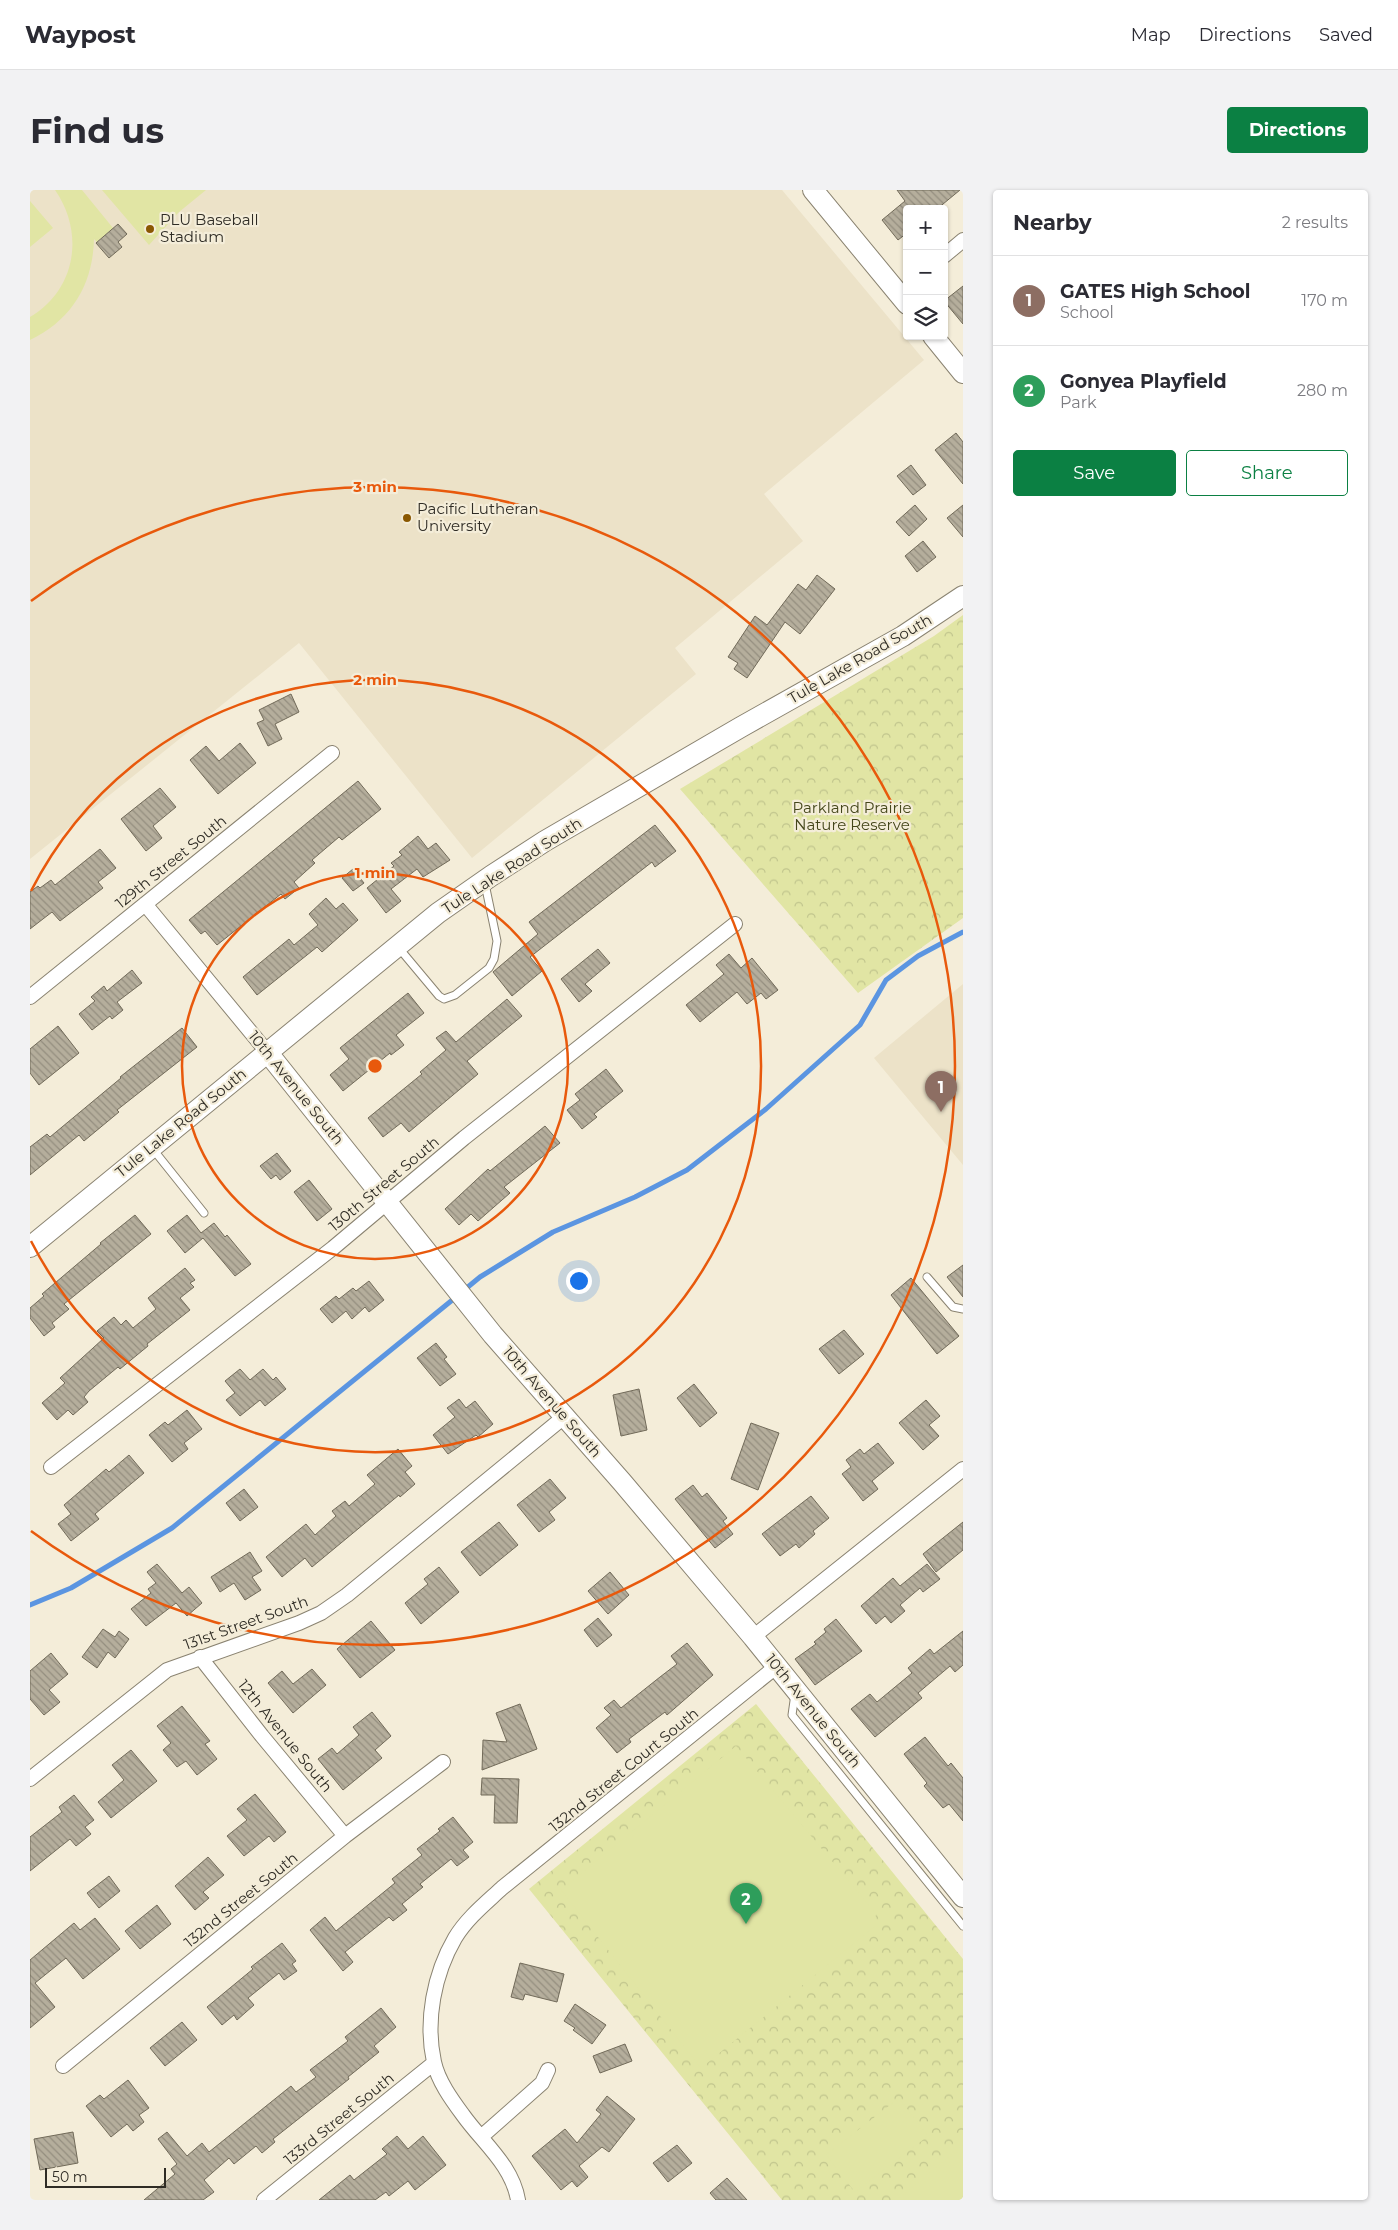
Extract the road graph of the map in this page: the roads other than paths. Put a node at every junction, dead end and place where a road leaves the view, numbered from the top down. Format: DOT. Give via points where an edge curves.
graph roads {
  1 [pos="813,190"];
  2 [pos="963,240"];
  3 [pos="948,253"];
  4 [pos="903,294"];
  5 [pos="936,340"];
  6 [pos="963,373"];
  7 [pos="963,596"];
  8 [pos="332,753"];
  9 [pos="484,880"];
  10 [pos="145,904"];
  11 [pos="736,924"];
  12 [pos="398,946"];
  13 [pos="30,997"];
  14 [pos="268,1053"];
  15 [pos="151,1148"];
  16 [pos="388,1202"];
  17 [pos="204,1213"];
  18 [pos="30,1247"];
  19 [pos="927,1277"];
  20 [pos="963,1309"];
  21 [pos="564,1417"];
  22 [pos="51,1468"];
  23 [pos="963,1469"];
  24 [pos="753,1637"];
  25 [pos="200,1656"];
  26 [pos="777,1666"];
  27 [pos="796,1689"];
  28 [pos="443,1762"];
  29 [pos="30,1779"];
  30 [pos="345,1836"];
  31 [pos="963,1897"];
  32 [pos="963,1926"];
  33 [pos="434,2062"];
  34 [pos="63,2066"];
  35 [pos="548,2070"];
  36 [pos="481,2137"];
  37 [pos="264,2200"];
  38 [pos="518,2200"];
  1 -- 4 [label="street"];
  2 -- 3 [label="street"];
  5 -- 6 [label="street"];
  7 -- 9 [label="street, Tule Lake Road South" via="903,636 545,841"];
  8 -- 10 [label="street, 129th Street South"];
  9 -- 12 [label="street, Tule Lake Road South"];
  9 -- 12 [label="lane" via="497,941 494,959 489,968 455,995 444,1000 439,996"];
  10 -- 13 [label="street, 129th Street South"];
  10 -- 14 [label="street, 10th Avenue South"];
  11 -- 16 [label="street, 130th Street South" via="464,1138"];
  12 -- 14 [label="street, Tule Lake Road South"];
  14 -- 15 [label="street, Tule Lake Road South"];
  14 -- 16 [label="street, 10th Avenue South"];
  15 -- 17 [label="lane"];
  15 -- 18 [label="street, Tule Lake Road South"];
  16 -- 21 [label="street, 10th Avenue South" via="493,1335"];
  16 -- 22 [label="street, 130th Street South"];
  19 -- 20 [label="lane" via="953,1307"];
  21 -- 24 [label="street, 10th Avenue South"];
  21 -- 25 [label="street, 131st Street South" via="347,1596 299,1623"];
  23 -- 24 [label="street"];
  24 -- 26 [label="street, 10th Avenue South"];
  25 -- 29 [label="street, 131st Street South" via="151,1680"];
  25 -- 30 [label="street, 12th Avenue South"];
  26 -- 27 [label="street, 10th Avenue South"];
  26 -- 33 [label="street, 132nd Street Court South" via="491,1898 466,1923 447,1954 437,1981 432,2005"];
  27 -- 31 [label="street, 10th Avenue South"];
  27 -- 32 [label="lane" via="792,1715"];
  28 -- 30 [label="street, 132nd Street South"];
  30 -- 34 [label="street, 132nd Street South"];
  33 -- 36 [label="street" via="441,2080"];
  33 -- 37 [label="street, 133rd Street South"];
  35 -- 36 [label="street" via="542,2083"];
  36 -- 38 [label="street" via="503,2164"];
}
